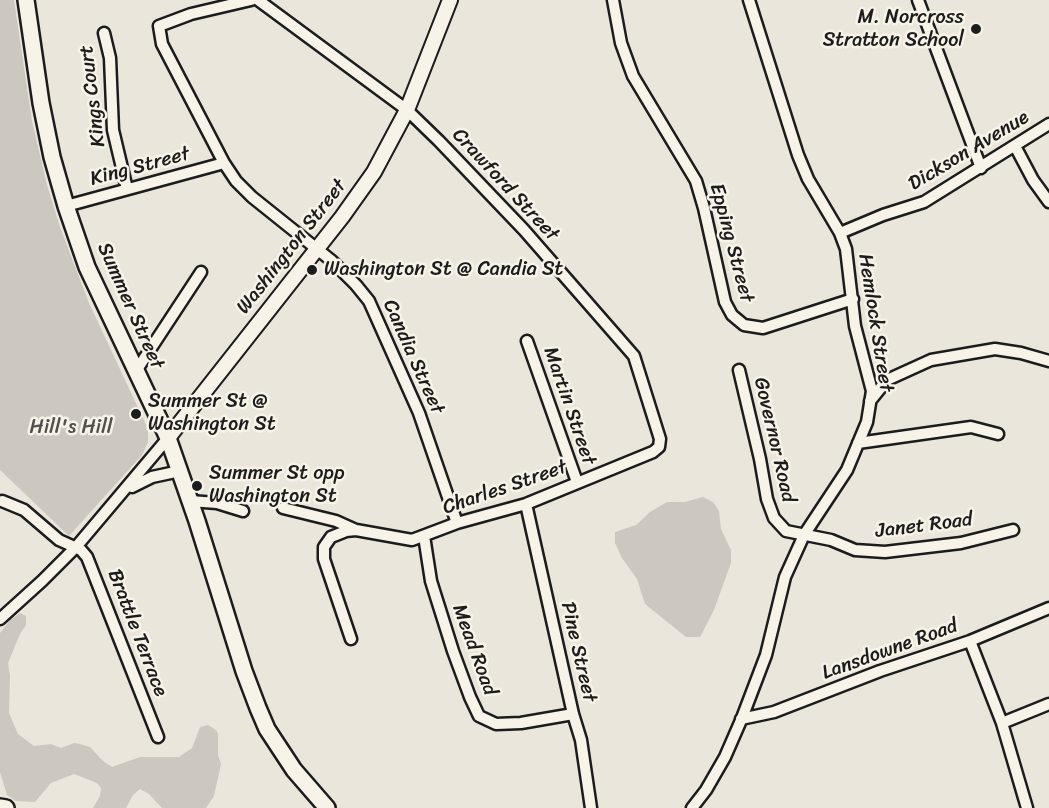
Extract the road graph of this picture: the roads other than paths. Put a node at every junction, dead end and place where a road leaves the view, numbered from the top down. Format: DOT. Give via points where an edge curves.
graph roads {
  1 [pos="26,0"];
  2 [pos="250,0"];
  3 [pos="258,0"];
  4 [pos="450,0"];
  5 [pos="613,0"];
  6 [pos="749,0"];
  7 [pos="918,0"];
  8 [pos="104,33"];
  9 [pos="407,110"];
  10 [pos="1049,124"];
  11 [pos="1015,146"];
  12 [pos="224,163"];
  13 [pos="981,168"];
  14 [pos="127,189"];
  15 [pos="1049,202"];
  16 [pos="66,206"];
  17 [pos="840,233"];
  18 [pos="317,249"];
  19 [pos="201,272"];
  20 [pos="853,299"];
  21 [pos="527,341"];
  22 [pos="1049,361"];
  23 [pos="135,370"];
  24 [pos="739,370"];
  25 [pos="870,401"];
  26 [pos="998,434"];
  27 [pos="168,438"];
  28 [pos="858,443"];
  29 [pos="660,446"];
  30 [pos="180,471"];
  31 [pos="577,482"];
  32 [pos="124,492"];
  33 [pos="2,501"];
  34 [pos="190,501"];
  35 [pos="526,504"];
  36 [pos="283,508"];
  37 [pos="243,511"];
  38 [pos="457,523"];
  39 [pos="356,530"];
  40 [pos="1013,530"];
  41 [pos="804,535"];
  42 [pos="424,536"];
  43 [pos="76,547"];
  44 [pos="1049,609"];
  45 [pos="0,619"];
  46 [pos="351,639"];
  47 [pos="970,641"];
  48 [pos="1049,704"];
  49 [pos="573,714"];
  50 [pos="741,719"];
  51 [pos="1002,723"];
  52 [pos="158,737"];
  53 [pos="0,807"];
  54 [pos="6,808"];
  55 [pos="327,808"];
  56 [pos="591,808"];
  57 [pos="692,808"];
  58 [pos="1027,808"];
  1 -- 16 [label="main road, Summer Street" via="45,130"];
  2 -- 12 [label="street, Candia Street" via="159,26 162,44"];
  3 -- 9 [label="street, Crawford Street"];
  4 -- 9 [label="street, Washington Street"];
  5 -- 20 [label="street, Epping Street" via="621,43 633,76 699,189 717,270 732,315 744,325 763,328"];
  6 -- 17 [label="street, Hemlock Street" via="798,155"];
  7 -- 13 [label="street"];
  8 -- 14 [label="street, Kings Court" via="110,58 113,130"];
  9 -- 18 [label="street, Washington Street" via="374,172"];
  9 -- 29 [label="street, Crawford Street" via="524,230 630,350 639,368"];
  10 -- 11 [label="street, Dickson Avenue"];
  11 -- 13 [label="street, Dickson Avenue"];
  11 -- 15 [label="street"];
  12 -- 14 [label="street, King Street"];
  12 -- 18 [label="street, Candia Street" via="243,189"];
  13 -- 17 [label="street, Dickson Avenue" via="924,202"];
  14 -- 16 [label="street, King Street"];
  16 -- 23 [label="main road, Summer Street" via="91,276"];
  17 -- 20 [label="street, Hemlock Street"];
  18 -- 27 [label="street, Washington Street"];
  18 -- 38 [label="street, Candia Street" via="357,285 376,314 419,413"];
  19 -- 23 [label="street"];
  20 -- 25 [label="street, Hemlock Street" via="855,326 872,391"];
  21 -- 31 [label="street, Martin Street"];
  22 -- 25 [label="street" via="995,350 931,360 887,380"];
  23 -- 27 [label="main road, Summer Street"];
  24 -- 41 [label="street, Governor Road" via="774,518 786,531"];
  25 -- 28 [label="street, Hemlock Street"];
  26 -- 28 [label="street" via="971,427"];
  27 -- 30 [label="main road, Summer Street"];
  27 -- 32 [label="street, Washington Street"];
  28 -- 41 [label="street, Hemlock Street" via="847,470"];
  29 -- 31 [label="street, Charles Street"];
  30 -- 32 [label="street, Washington Street" via="144,480"];
  30 -- 34 [label="main road, Summer Street"];
  31 -- 35 [label="street, Charles Street"];
  32 -- 43 [label="street, Washington Street"];
  33 -- 43 [label="street" via="22,508 59,540"];
  34 -- 37 [label="street" via="217,503"];
  34 -- 55 [label="main road, Summer Street" via="258,708 277,746"];
  35 -- 38 [label="street, Charles Street"];
  35 -- 49 [label="street, Pine Street"];
  36 -- 39 [label="street, Charles Street"];
  38 -- 42 [label="street, Charles Street"];
  39 -- 42 [label="street, Charles Street" via="412,540"];
  39 -- 46 [label="street" via="331,537 323,552"];
  40 -- 41 [label="street, Janet Road" via="961,543 885,552 855,550"];
  41 -- 50 [label="street, Hemlock Street" via="785,577 766,655"];
  42 -- 49 [label="street, Mead Road" via="431,581 479,716 496,724"];
  43 -- 45 [label="street, Washington Street"];
  43 -- 52 [label="street, Brattle Terrace" via="90,561"];
  44 -- 47 [label="street, Lansdowne Road"];
  47 -- 50 [label="street, Lansdowne Road" via="880,670 774,712"];
  47 -- 51 [label="street"];
  48 -- 51 [label="street"];
  49 -- 56 [label="street, Pine Street"];
  50 -- 57 [label="street, Hemlock Street" via="720,765"];
  51 -- 58 [label="street"];
  53 -- 54 [label="main road"];
}
